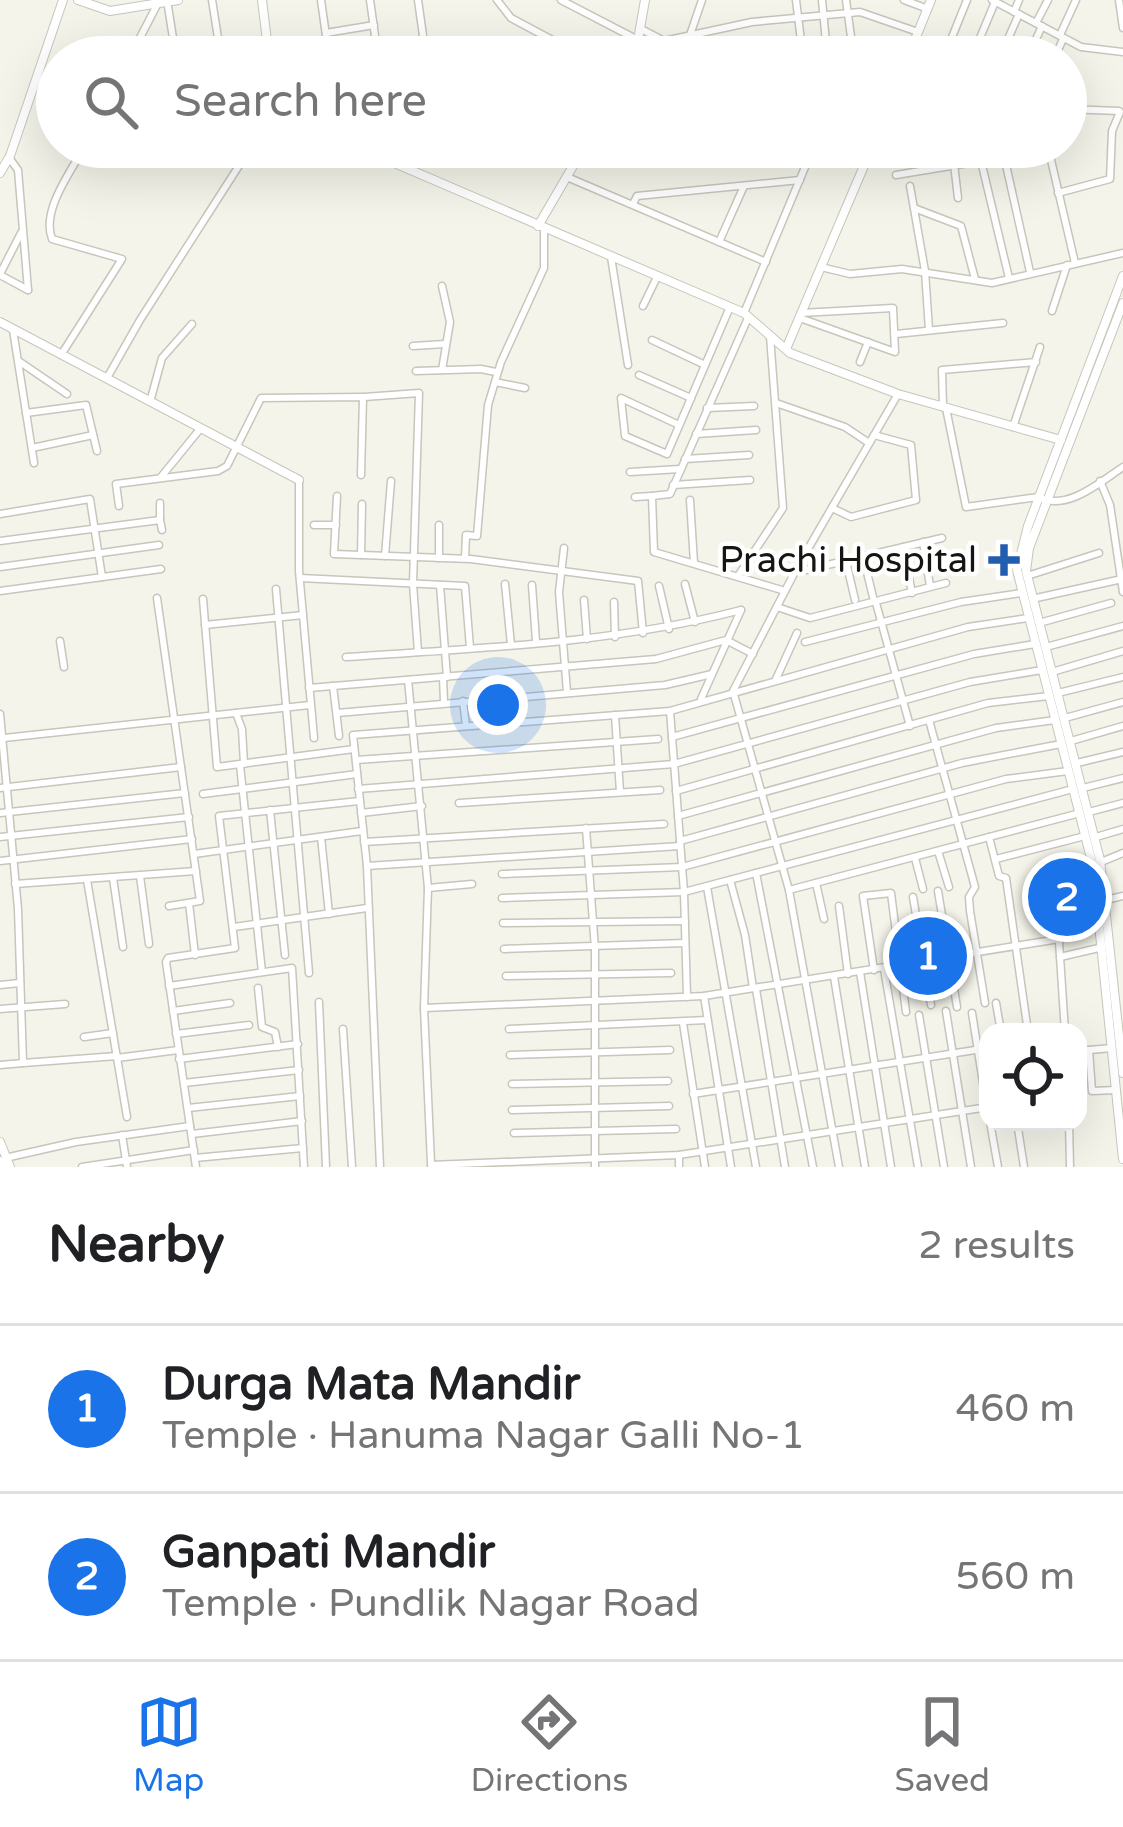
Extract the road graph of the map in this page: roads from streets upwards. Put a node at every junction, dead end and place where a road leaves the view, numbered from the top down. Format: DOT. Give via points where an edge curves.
graph roads {
  1 [pos="63,0"];
  2 [pos="78,0"];
  3 [pos="212,0"];
  4 [pos="262,0"];
  5 [pos="321,0"];
  6 [pos="370,0"];
  7 [pos="418,0"];
  8 [pos="497,0"];
  9 [pos="561,0"];
  10 [pos="645,0"];
  11 [pos="702,0"];
  12 [pos="796,0"];
  13 [pos="822,0"];
  14 [pos="846,0"];
  15 [pos="904,0"];
  16 [pos="967,0"];
  17 [pos="1019,0"];
  18 [pos="1048,0"];
  19 [pos="1076,0"];
  20 [pos="168,1"];
  21 [pos="994,1"];
  22 [pos="930,5"];
  23 [pos="1121,6"];
  24 [pos="847,13"];
  25 [pos="1017,13"];
  26 [pos="823,16"];
  27 [pos="798,19"];
  28 [pos="374,25"];
  29 [pos="1039,25"];
  30 [pos="638,27"];
  31 [pos="1123,28"];
  32 [pos="918,32"];
  33 [pos="326,33"];
  34 [pos="690,35"];
  35 [pos="51,36"];
  36 [pos="144,36"];
  37 [pos="173,36"];
  38 [pos="218,36"];
  39 [pos="266,36"];
  40 [pos="326,36"];
  41 [pos="375,36"];
  42 [pos="423,36"];
  43 [pos="545,36"];
  44 [pos="630,36"];
  45 [pos="638,36"];
  46 [pos="655,36"];
  47 [pos="686,36"];
  48 [pos="800,36"];
  49 [pos="825,36"];
  50 [pos="851,36"];
  51 [pos="916,36"];
  52 [pos="952,36"];
  53 [pos="980,36"];
  54 [pos="1008,36"];
  55 [pos="1035,36"];
  56 [pos="1062,36"];
  57 [pos="1087,47"];
  58 [pos="1123,52"];
  59 [pos="36,79"];
  60 [pos="1087,110"];
  61 [pos="1122,112"];
  62 [pos="9,158"];
  63 [pos="73,168"];
  64 [pos="238,168"];
  65 [pos="408,168"];
  66 [pos="572,168"];
  67 [pos="805,168"];
  68 [pos="863,168"];
  69 [pos="948,168"];
  70 [pos="956,168"];
  71 [pos="983,168"];
  72 [pos="1007,168"];
  73 [pos="1053,168"];
  74 [pos="0,173"];
  75 [pos="896,175"];
  76 [pos="567,178"];
  77 [pos="800,180"];
  78 [pos="744,186"];
  79 [pos="910,186"];
  80 [pos="1058,193"];
  81 [pos="958,198"];
  82 [pos="633,205"];
  83 [pos="914,208"];
  84 [pos="541,227"];
  85 [pos="23,229"];
  86 [pos="719,242"];
  87 [pos="1123,253"];
  88 [pos="610,257"];
  89 [pos="766,262"];
  90 [pos="1071,264"];
  91 [pos="821,267"];
  92 [pos="925,272"];
  93 [pos="1030,273"];
  94 [pos="0,274"];
  95 [pos="1123,275"];
  96 [pos="657,277"];
  97 [pos="975,279"];
  98 [pos="1009,279"];
  99 [pos="442,286"];
  100 [pos="1123,303"];
  101 [pos="643,306"];
  102 [pos="730,307"];
  103 [pos="1052,311"];
  104 [pos="746,315"];
  105 [pos="800,316"];
  106 [pos="0,322"];
  107 [pos="1003,323"];
  108 [pos="192,324"];
  109 [pos="13,329"];
  110 [pos="929,330"];
  111 [pos="896,334"];
  112 [pos="770,336"];
  113 [pos="652,340"];
  114 [pos="868,342"];
  115 [pos="445,344"];
  116 [pos="412,346"];
  117 [pos="1040,347"];
  118 [pos="786,350"];
  119 [pos="61,355"];
  120 [pos="18,361"];
  121 [pos="860,362"];
  122 [pos="1036,362"];
  123 [pos="705,364"];
  124 [pos="628,365"];
  125 [pos="442,370"];
  126 [pos="416,371"];
  127 [pos="498,372"];
  128 [pos="639,375"];
  129 [pos="106,379"];
  130 [pos="495,382"];
  131 [pos="525,388"];
  132 [pos="67,394"];
  133 [pos="898,394"];
  134 [pos="363,397"];
  135 [pos="691,398"];
  136 [pos="150,402"];
  137 [pos="776,403"];
  138 [pos="754,406"];
  139 [pos="707,408"];
  140 [pos="944,408"];
  141 [pos="26,412"];
  142 [pos="679,425"];
  143 [pos="1013,427"];
  144 [pos="200,429"];
  145 [pos="755,430"];
  146 [pos="696,434"];
  147 [pos="93,435"];
  148 [pos="872,439"];
  149 [pos="1064,442"];
  150 [pos="32,448"];
  151 [pos="236,448"];
  152 [pos="97,451"];
  153 [pos="749,455"];
  154 [pos="685,459"];
  155 [pos="34,463"];
  156 [pos="1123,466"];
  157 [pos="680,469"];
  158 [pos="630,472"];
  159 [pos="361,475"];
  160 [pos="160,478"];
  161 [pos="299,480"];
  162 [pos="750,480"];
  163 [pos="391,481"];
  164 [pos="1100,482"];
  165 [pos="673,485"];
  166 [pos="337,496"];
  167 [pos="652,496"];
  168 [pos="635,497"];
  169 [pos="1043,499"];
  170 [pos="690,500"];
  171 [pos="160,503"];
  172 [pos="362,504"];
  173 [pos="119,506"];
  174 [pos="832,508"];
  175 [pos="1123,513"];
  176 [pos="0,514"];
  177 [pos="1110,515"];
  178 [pos="160,520"];
  179 [pos="314,525"];
  180 [pos="336,525"];
  181 [pos="439,525"];
  182 [pos="96,527"];
  183 [pos="162,530"];
  184 [pos="942,538"];
  185 [pos="0,541"];
  186 [pos="923,542"];
  187 [pos="159,544"];
  188 [pos="903,547"];
  189 [pos="564,548"];
  190 [pos="99,553"];
  191 [pos="1100,553"];
  192 [pos="361,555"];
  193 [pos="386,556"];
  194 [pos="863,556"];
  195 [pos="413,557"];
  196 [pos="439,558"];
  197 [pos="465,559"];
  198 [pos="846,561"];
  199 [pos="694,564"];
  200 [pos="798,566"];
  201 [pos="0,567"];
  202 [pos="161,569"];
  203 [pos="560,572"];
  204 [pos="1027,576"];
  205 [pos="102,577"];
  206 [pos="738,577"];
  207 [pos="299,578"];
  208 [pos="1122,579"];
  209 [pos="946,583"];
  210 [pos="413,584"];
  211 [pos="505,584"];
  212 [pos="685,584"];
  213 [pos="440,585"];
  214 [pos="532,585"];
  215 [pos="659,586"];
  216 [pos="930,587"];
  217 [pos="276,589"];
  218 [pos="0,590"];
  219 [pos="785,591"];
  220 [pos="913,592"];
  221 [pos="1123,592"];
  222 [pos="1022,593"];
  223 [pos="157,598"];
  224 [pos="203,598"];
  225 [pos="1032,599"];
  226 [pos="584,600"];
  227 [pos="875,600"];
  228 [pos="855,601"];
  229 [pos="614,602"];
  230 [pos="1111,603"];
  231 [pos="777,607"];
  232 [pos="303,615"];
  233 [pos="278,618"];
  234 [pos="1028,618"];
  235 [pos="695,622"];
  236 [pos="882,624"];
  237 [pos="1039,624"];
  238 [pos="205,625"];
  239 [pos="1123,626"];
  240 [pos="669,629"];
  241 [pos="643,633"];
  242 [pos="797,633"];
  243 [pos="615,637"];
  244 [pos="587,639"];
  245 [pos="725,640"];
  246 [pos="60,641"];
  247 [pos="563,641"];
  248 [pos="805,642"];
  249 [pos="536,643"];
  250 [pos="1035,644"];
  251 [pos="511,645"];
  252 [pos="1046,647"];
  253 [pos="470,648"];
  254 [pos="889,649"];
  255 [pos="446,650"];
  256 [pos="1123,651"];
  257 [pos="418,652"];
  258 [pos="753,654"];
  259 [pos="346,657"];
  260 [pos="64,667"];
  261 [pos="566,668"];
  262 [pos="1046,673"];
  263 [pos="712,674"];
  264 [pos="896,676"];
  265 [pos="1123,676"];
  266 [pos="446,677"];
  267 [pos="408,680"];
  268 [pos="776,680"];
  269 [pos="334,686"];
  270 [pos="309,688"];
  271 [pos="567,692"];
  272 [pos="734,692"];
  273 [pos="1054,695"];
  274 [pos="903,700"];
  275 [pos="463,701"];
  276 [pos="700,702"];
  277 [pos="1123,702"];
  278 [pos="445,703"];
  279 [pos="310,705"];
  280 [pos="411,706"];
  281 [pos="286,707"];
  282 [pos="670,711"];
  283 [pos="236,713"];
  284 [pos="337,713"];
  285 [pos="0,714"];
  286 [pos="211,715"];
  287 [pos="615,715"];
  288 [pos="174,718"];
  289 [pos="741,718"];
  290 [pos="1060,719"];
  291 [pos="929,720"];
  292 [pos="466,726"];
  293 [pos="910,726"];
  294 [pos="1123,727"];
  295 [pos="414,730"];
  296 [pos="339,736"];
  297 [pos="672,737"];
  298 [pos="1,738"];
  299 [pos="314,738"];
  300 [pos="658,739"];
  301 [pos="748,742"];
  302 [pos="1066,742"];
  303 [pos="617,743"];
  304 [pos="936,744"];
  305 [pos="354,749"];
  306 [pos="1123,752"];
  307 [pos="290,757"];
  308 [pos="418,757"];
  309 [pos="355,760"];
  310 [pos="2,762"];
  311 [pos="1077,763"];
  312 [pos="242,764"];
  313 [pos="674,764"];
  314 [pos="182,767"];
  315 [pos="755,768"];
  316 [pos="943,768"];
  317 [pos="618,769"];
  318 [pos="1069,771"];
  319 [pos="357,774"];
  320 [pos="1123,778"];
  321 [pos="291,782"];
  322 [pos="421,782"];
  323 [pos="3,788"];
  324 [pos="1078,788"];
  325 [pos="242,789"];
  326 [pos="358,789"];
  327 [pos="660,790"];
  328 [pos="676,790"];
  329 [pos="620,792"];
  330 [pos="762,792"];
  331 [pos="185,793"];
  332 [pos="203,794"];
  333 [pos="950,794"];
  334 [pos="360,801"];
  335 [pos="459,803"];
  336 [pos="1123,803"];
  337 [pos="422,806"];
  338 [pos="293,807"];
  339 [pos="270,810"];
  340 [pos="1084,812"];
  341 [pos="4,813"];
  342 [pos="245,813"];
  343 [pos="361,814"];
  344 [pos="678,816"];
  345 [pos="189,817"];
  346 [pos="769,817"];
  347 [pos="957,819"];
  348 [pos="664,824"];
  349 [pos="586,828"];
  350 [pos="1123,830"];
  351 [pos="362,831"];
  352 [pos="11,836"];
  353 [pos="424,836"];
  354 [pos="0,837"];
  355 [pos="321,837"];
  356 [pos="989,837"];
  357 [pos="1090,837"];
  358 [pos="192,839"];
  359 [pos="296,839"];
  360 [pos="364,842"];
  361 [pos="776,842"];
  362 [pos="273,843"];
  363 [pos="680,843"];
  364 [pos="964,844"];
  365 [pos="248,847"];
  366 [pos="224,850"];
  367 [pos="938,851"];
  368 [pos="587,852"];
  369 [pos="1123,853"];
  370 [pos="194,854"];
  371 [pos="915,858"];
  372 [pos="995,859"];
  373 [pos="13,860"];
  374 [pos="0,861"];
  375 [pos="426,861"];
  376 [pos="1096,863"];
  377 [pos="782,865"];
  378 [pos="367,866"];
  379 [pos="682,867"];
  380 [pos="588,870"];
  381 [pos="196,871"];
  382 [pos="756,872"];
  383 [pos="502,874"];
  384 [pos="140,876"];
  385 [pos="113,878"];
  386 [pos="88,880"];
  387 [pos="730,880"];
  388 [pos="817,883"];
  389 [pos="15,884"];
  390 [pos="472,884"];
  391 [pos="428,887"];
  392 [pos="706,887"];
  393 [pos="949,887"];
  394 [pos="923,889"];
  395 [pos="789,890"];
  396 [pos="938,891"];
  397 [pos="684,892"];
  398 [pos="589,895"];
  399 [pos="1123,896"];
  400 [pos="914,897"];
  401 [pos="502,898"];
  402 [pos="1106,900"];
  403 [pos="189,903"];
  404 [pos="169,906"];
  405 [pos="838,906"];
  406 [pos="368,908"];
  407 [pos="328,914"];
  408 [pos="840,916"];
  409 [pos="304,917"];
  410 [pos="282,920"];
  411 [pos="590,921"];
  412 [pos="685,921"];
  413 [pos="503,923"];
  414 [pos="257,924"];
  415 [pos="234,927"];
  416 [pos="1059,939"];
  417 [pos="686,943"];
  418 [pos="149,944"];
  419 [pos="123,947"];
  420 [pos="1016,947"];
  421 [pos="1103,947"];
  422 [pos="504,949"];
  423 [pos="595,949"];
  424 [pos="977,954"];
  425 [pos="194,955"];
  426 [pos="285,955"];
  427 [pos="1060,957"];
  428 [pos="950,958"];
  429 [pos="924,962"];
  430 [pos="900,966"];
  431 [pos="884,969"];
  432 [pos="874,970"];
  433 [pos="262,972"];
  434 [pos="860,972"];
  435 [pos="671,973"];
  436 [pos="309,974"];
  437 [pos="848,974"];
  438 [pos="506,976"];
  439 [pos="594,976"];
  440 [pos="834,976"];
  441 [pos="805,982"];
  442 [pos="21,983"];
  443 [pos="0,985"];
  444 [pos="781,985"];
  445 [pos="170,986"];
  446 [pos="258,988"];
  447 [pos="755,989"];
  448 [pos="727,994"];
  449 [pos="704,996"];
  450 [pos="687,997"];
  451 [pos="319,1002"];
  452 [pos="230,1003"];
  453 [pos="592,1003"];
  454 [pos="985,1003"];
  455 [pos="64,1004"];
  456 [pos="996,1004"];
  457 [pos="931,1005"];
  458 [pos="957,1007"];
  459 [pos="21,1008"];
  460 [pos="424,1008"];
  461 [pos="0,1009"];
  462 [pos="173,1011"];
  463 [pos="946,1011"];
  464 [pos="906,1012"];
  465 [pos="972,1013"];
  466 [pos="920,1016"];
  467 [pos="707,1020"];
  468 [pos="682,1023"];
  469 [pos="999,1023"];
  470 [pos="1027,1023"];
  471 [pos="1064,1023"];
  472 [pos="249,1025"];
  473 [pos="592,1026"];
  474 [pos="344,1029"];
  475 [pos="509,1029"];
  476 [pos="113,1033"];
  477 [pos="176,1034"];
  478 [pos="84,1036"];
  479 [pos="298,1044"];
  480 [pos="279,1047"];
  481 [pos="1118,1047"];
  482 [pos="670,1050"];
  483 [pos="977,1050"];
  484 [pos="1089,1050"];
  485 [pos="593,1052"];
  486 [pos="952,1054"];
  487 [pos="179,1055"];
  488 [pos="510,1055"];
  489 [pos="117,1057"];
  490 [pos="926,1058"];
  491 [pos="979,1061"];
  492 [pos="899,1062"];
  493 [pos="23,1063"];
  494 [pos="0,1065"];
  495 [pos="874,1066"];
  496 [pos="299,1070"];
  497 [pos="848,1070"];
  498 [pos="1123,1073"];
  499 [pos="822,1074"];
  500 [pos="797,1078"];
  501 [pos="668,1081"];
  502 [pos="594,1082"];
  503 [pos="771,1082"];
  504 [pos="183,1083"];
  505 [pos="512,1084"];
  506 [pos="744,1086"];
  507 [pos="718,1090"];
  508 [pos="1116,1090"];
  509 [pos="693,1094"];
  510 [pos="300,1096"];
  511 [pos="669,1106"];
  512 [pos="188,1108"];
  513 [pos="594,1108"];
  514 [pos="512,1110"];
  515 [pos="979,1110"];
  516 [pos="962,1112"];
  517 [pos="936,1116"];
  518 [pos="127,1118"];
  519 [pos="910,1120"];
  520 [pos="302,1121"];
  521 [pos="884,1124"];
  522 [pos="858,1128"];
  523 [pos="191,1130"];
  524 [pos="676,1130"];
  525 [pos="595,1131"];
  526 [pos="992,1131"];
  527 [pos="1018,1131"];
  528 [pos="1069,1131"];
  529 [pos="832,1132"];
  530 [pos="514,1133"];
  531 [pos="122,1135"];
  532 [pos="807,1136"];
  533 [pos="780,1140"];
  534 [pos="0,1142"];
  535 [pos="752,1144"];
  536 [pos="303,1148"];
  537 [pos="728,1148"];
  538 [pos="703,1152"];
  539 [pos="679,1155"];
  540 [pos="195,1158"];
  541 [pos="1123,1159"];
  542 [pos="4,1162"];
  543 [pos="595,1162"];
  544 [pos="126,1163"];
  545 [pos="431,1166"];
  546 [pos="82,1167"];
  547 [pos="304,1167"];
  548 [pos="326,1167"];
  549 [pos="352,1167"];
  550 [pos="380,1167"];
  551 [pos="680,1167"];
  552 [pos="705,1167"];
  553 [pos="730,1167"];
  554 [pos="756,1167"];
  555 [pos="785,1167"];
  556 [pos="813,1167"];
  557 [pos="838,1167"];
  558 [pos="865,1167"];
  559 [pos="891,1167"];
  560 [pos="918,1167"];
  561 [pos="944,1167"];
  562 [pos="971,1167"];
  563 [pos="998,1167"];
  564 [pos="1024,1167"];
  565 [pos="1070,1167"];
  1 -- 35 [label="street"];
  2 -- 20 [label="street" via="110,11"];
  3 -- 38 [label="street"];
  4 -- 39 [label="street"];
  5 -- 33 [label="street"];
  6 -- 28 [label="street"];
  7 -- 42 [label="street"];
  8 -- 43 [label="street"];
  9 -- 44 [label="street"];
  10 -- 30 [label="street"];
  11 -- 34 [label="street"];
  12 -- 27 [label="street"];
  13 -- 26 [label="street"];
  14 -- 24 [label="street"];
  15 -- 22 [label="street"];
  16 -- 52 [label="street"];
  17 -- 25 [label="street"];
  18 -- 29 [label="street"];
  19 -- 56 [label="street"];
  20 -- 36 [label="street"];
  20 -- 37 [label="street"];
  21 -- 25 [label="street"];
  21 -- 53 [label="street"];
  22 -- 32 [label="street"];
  23 -- 31 [label="street"];
  24 -- 26 [label="street"];
  24 -- 32 [label="street"];
  24 -- 50 [label="street"];
  25 -- 29 [label="street"];
  25 -- 54 [label="street"];
  26 -- 27 [label="street"];
  26 -- 49 [label="street"];
  27 -- 34 [label="street"];
  27 -- 48 [label="street"];
  28 -- 33 [label="street"];
  28 -- 41 [label="street"];
  29 -- 55 [label="street"];
  29 -- 56 [label="street"];
  30 -- 45 [label="street"];
  30 -- 46 [label="street"];
  32 -- 51 [label="street"];
  33 -- 40 [label="street"];
  34 -- 47 [label="street"];
  57 -- 58 [label="street"];
  59 -- 62 [label="street"];
  60 -- 61 [label="street"];
  61 -- 80 [label="street" via="1112,131 1110,179"];
  62 -- 74 [label="street"];
  62 -- 85 [label="street" via="18,170"];
  63 -- 119 [label="street" via="49,215 52,238 122,259"];
  64 -- 129 [label="street"];
  65 -- 84 [label="street"];
  66 -- 76 [label="street"];
  67 -- 77 [label="street"];
  68 -- 91 [label="street"];
  69 -- 75 [label="street"];
  70 -- 81 [label="street"];
  71 -- 98 [label="street"];
  72 -- 93 [label="street"];
  73 -- 80 [label="street"];
  76 -- 82 [label="street"];
  76 -- 84 [label="street"];
  77 -- 78 [label="street"];
  77 -- 89 [label="street"];
  78 -- 82 [label="street" via="637,196"];
  78 -- 86 [label="street"];
  79 -- 83 [label="street"];
  80 -- 90 [label="street"];
  82 -- 86 [label="street"];
  83 -- 92 [label="street"];
  83 -- 97 [label="street" via="961,226"];
  84 -- 88 [label="street"];
  84 -- 127 [label="street" via="544,268"];
  85 -- 94 [label="street"];
  85 -- 94 [label="street" via="28,290"];
  86 -- 89 [label="street"];
  87 -- 90 [label="street"];
  88 -- 96 [label="street"];
  88 -- 124 [label="street"];
  89 -- 104 [label="street"];
  90 -- 93 [label="street"];
  90 -- 103 [label="street"];
  91 -- 92 [label="street"];
  91 -- 105 [label="street"];
  92 -- 97 [label="street"];
  92 -- 110 [label="street"];
  93 -- 98 [label="street"];
  95 -- 149 [label="street"];
  96 -- 101 [label="street"];
  96 -- 102 [label="street"];
  97 -- 98 [label="street"];
  99 -- 115 [label="street" via="450,322"];
  100 -- 149 [label="street"];
  102 -- 104 [label="street"];
  102 -- 123 [label="street"];
  104 -- 112 [label="street"];
  104 -- 139 [label="street"];
  105 -- 111 [label="street" via="892,308"];
  105 -- 114 [label="street"];
  105 -- 118 [label="street"];
  106 -- 109 [label="street"];
  107 -- 110 [label="street"];
  108 -- 136 [label="street" via="162,358"];
  109 -- 119 [label="street"];
  109 -- 120 [label="street"];
  110 -- 111 [label="street"];
  111 -- 114 [label="street" via="895,352"];
  112 -- 118 [label="street"];
  112 -- 137 [label="street"];
  113 -- 123 [label="street"];
  114 -- 121 [label="street"];
  115 -- 116 [label="street"];
  115 -- 125 [label="street"];
  117 -- 122 [label="street"];
  118 -- 133 [label="street"];
  119 -- 129 [label="street"];
  120 -- 132 [label="street"];
  120 -- 141 [label="street"];
  122 -- 140 [label="street" via="942,370"];
  122 -- 143 [label="street"];
  123 -- 135 [label="street"];
  125 -- 126 [label="street"];
  125 -- 127 [label="street"];
  127 -- 130 [label="street"];
  128 -- 135 [label="street"];
  129 -- 136 [label="street"];
  130 -- 131 [label="street"];
  130 -- 197 [label="street" via="477,536 466,536"];
  133 -- 140 [label="street"];
  133 -- 148 [label="street"];
  134 -- 151 [label="street" via="261,398"];
  134 -- 159 [label="street"];
  134 -- 195 [label="street" via="418,393"];
  135 -- 142 [label="street"];
  136 -- 144 [label="street"];
  137 -- 148 [label="street"];
  137 -- 206 [label="street" via="783,508"];
  138 -- 139 [label="street"];
  139 -- 146 [label="street"];
  140 -- 143 [label="street"];
  140 -- 169 [label="street" via="966,507"];
  141 -- 147 [label="street" via="86,405"];
  141 -- 150 [label="street"];
  142 -- 142 [label="street" via="667,454 625,436 622,398"];
  143 -- 149 [label="street"];
  144 -- 151 [label="street"];
  144 -- 160 [label="street"];
  145 -- 146 [label="street"];
  146 -- 154 [label="street"];
  147 -- 150 [label="street"];
  147 -- 152 [label="street"];
  148 -- 174 [label="street"];
  148 -- 174 [label="street" via="911,445 916,500 851,517"];
  149 -- 169 [label="street"];
  150 -- 155 [label="street"];
  151 -- 160 [label="street" via="218,471"];
  151 -- 161 [label="street"];
  153 -- 154 [label="street"];
  154 -- 157 [label="street"];
  156 -- 164 [label="street"];
  157 -- 158 [label="street"];
  157 -- 165 [label="street"];
  160 -- 173 [label="street" via="116,484"];
  161 -- 207 [label="street"];
  162 -- 165 [label="street"];
  163 -- 193 [label="street"];
  164 -- 169 [label="street" via="1062,501"];
  164 -- 177 [label="street"];
  165 -- 167 [label="street" via="670,494"];
  166 -- 180 [label="street"];
  167 -- 168 [label="street"];
  167 -- 199 [label="street" via="654,552"];
  169 -- 204 [label="street"];
  169 -- 222 [label="street" via="1018,555"];
  170 -- 199 [label="street"];
  171 -- 178 [label="street"];
  172 -- 192 [label="street"];
  174 -- 200 [label="street"];
  175 -- 177 [label="street"];
  176 -- 182 [label="street" via="90,499"];
  177 -- 208 [label="street"];
  178 -- 182 [label="street"];
  178 -- 183 [label="street"];
  179 -- 180 [label="street"];
  180 -- 192 [label="street" via="334,554"];
  181 -- 196 [label="street"];
  182 -- 185 [label="street"];
  182 -- 190 [label="street"];
  184 -- 186 [label="street"];
  186 -- 188 [label="street"];
  186 -- 216 [label="street"];
  187 -- 190 [label="street"];
  188 -- 194 [label="street"];
  188 -- 220 [label="street"];
  189 -- 203 [label="street"];
  190 -- 201 [label="street"];
  190 -- 205 [label="street"];
  191 -- 204 [label="street"];
  192 -- 193 [label="street"];
  193 -- 195 [label="street"];
  194 -- 198 [label="street"];
  194 -- 227 [label="street"];
  195 -- 196 [label="street"];
  195 -- 210 [label="street"];
  196 -- 197 [label="street"];
  197 -- 203 [label="street"];
  198 -- 200 [label="street"];
  198 -- 228 [label="street"];
  199 -- 206 [label="street"];
  200 -- 219 [label="street"];
  202 -- 205 [label="street"];
  203 -- 241 [label="street" via="638,581"];
  203 -- 247 [label="street"];
  204 -- 225 [label="street"];
  205 -- 218 [label="street"];
  206 -- 219 [label="street"];
  207 -- 210 [label="street"];
  207 -- 232 [label="street"];
  208 -- 221 [label="street"];
  208 -- 225 [label="street"];
  209 -- 216 [label="street"];
  210 -- 213 [label="street"];
  210 -- 257 [label="street"];
  211 -- 251 [label="street"];
  212 -- 235 [label="street"];
  213 -- 253 [label="street" via="465,586"];
  213 -- 255 [label="street"];
  214 -- 249 [label="street"];
  215 -- 240 [label="street"];
  216 -- 220 [label="street"];
  217 -- 233 [label="street"];
  219 -- 231 [label="street"];
  220 -- 227 [label="street"];
  222 -- 234 [label="street"];
  222 -- 236 [label="street"];
  223 -- 288 [label="street"];
  224 -- 238 [label="street"];
  225 -- 237 [label="street"];
  226 -- 244 [label="street"];
  227 -- 231 [label="street" via="810,618"];
  227 -- 236 [label="street"];
  229 -- 243 [label="street"];
  230 -- 237 [label="street"];
  231 -- 258 [label="street"];
  232 -- 233 [label="street"];
  232 -- 270 [label="street"];
  233 -- 238 [label="street"];
  233 -- 281 [label="street"];
  234 -- 250 [label="street"];
  234 -- 254 [label="street"];
  235 -- 240 [label="street"];
  235 -- 245 [label="street" via="741,610"];
  236 -- 248 [label="street"];
  236 -- 254 [label="street"];
  237 -- 252 [label="street"];
  238 -- 286 [label="street"];
  239 -- 252 [label="street"];
  240 -- 241 [label="street"];
  241 -- 243 [label="street"];
  242 -- 268 [label="street"];
  243 -- 244 [label="street"];
  244 -- 247 [label="street"];
  245 -- 258 [label="street"];
  245 -- 261 [label="street" via="656,659"];
  245 -- 263 [label="street"];
  246 -- 260 [label="street"];
  247 -- 249 [label="street"];
  247 -- 261 [label="street"];
  249 -- 251 [label="street"];
  250 -- 262 [label="street"];
  250 -- 264 [label="street"];
  251 -- 253 [label="street"];
  252 -- 262 [label="street"];
  253 -- 255 [label="street"];
  254 -- 264 [label="street"];
  254 -- 268 [label="street"];
  255 -- 257 [label="street"];
  255 -- 266 [label="street"];
  256 -- 262 [label="street"];
  257 -- 259 [label="street"];
  258 -- 272 [label="street"];
  261 -- 266 [label="street"];
  261 -- 271 [label="street"];
  262 -- 273 [label="street"];
  262 -- 274 [label="street"];
  263 -- 271 [label="street"];
  263 -- 276 [label="street"];
  264 -- 274 [label="street"];
  264 -- 289 [label="street"];
  265 -- 273 [label="street"];
  266 -- 267 [label="street"];
  266 -- 278 [label="street"];
  267 -- 269 [label="street"];
  267 -- 280 [label="street"];
  268 -- 272 [label="street"];
  269 -- 270 [label="street"];
  269 -- 284 [label="street"];
  270 -- 279 [label="street"];
  271 -- 275 [label="street"];
  272 -- 276 [label="street"];
  272 -- 289 [label="street"];
  273 -- 290 [label="street"];
  273 -- 291 [label="street"];
  274 -- 293 [label="street"];
  274 -- 301 [label="street"];
  275 -- 278 [label="street"];
  275 -- 292 [label="street"];
  276 -- 282 [label="street"];
  277 -- 290 [label="street"];
  278 -- 280 [label="street"];
  279 -- 281 [label="street"];
  279 -- 299 [label="street"];
  280 -- 284 [label="street"];
  280 -- 295 [label="street"];
  281 -- 283 [label="street"];
  281 -- 307 [label="street"];
  282 -- 287 [label="street"];
  282 -- 297 [label="street"];
  283 -- 286 [label="street"];
  283 -- 312 [label="street"];
  284 -- 296 [label="street"];
  285 -- 298 [label="street"];
  286 -- 288 [label="street"];
  286 -- 312 [label="street" via="217,767"];
  287 -- 292 [label="street"];
  287 -- 303 [label="street"];
  288 -- 298 [label="street"];
  288 -- 314 [label="street"];
  289 -- 297 [label="street"];
  289 -- 301 [label="street"];
  290 -- 302 [label="street"];
  290 -- 304 [label="street"];
  291 -- 293 [label="street"];
  291 -- 304 [label="street"];
  292 -- 295 [label="street"];
  293 -- 315 [label="street"];
  294 -- 302 [label="street"];
  295 -- 305 [label="street" via="353,735"];
  295 -- 308 [label="street"];
  297 -- 313 [label="street"];
  298 -- 310 [label="street"];
  300 -- 303 [label="street"];
  301 -- 313 [label="street"];
  301 -- 315 [label="street"];
  302 -- 311 [label="street"];
  302 -- 316 [label="street"];
  302 -- 318 [label="street"];
  303 -- 308 [label="street"];
  303 -- 317 [label="street"];
  304 -- 316 [label="street"];
  304 -- 330 [label="street"];
  305 -- 307 [label="street"];
  305 -- 309 [label="street"];
  306 -- 311 [label="street"];
  307 -- 312 [label="street"];
  307 -- 321 [label="street"];
  308 -- 309 [label="street"];
  308 -- 322 [label="street"];
  309 -- 319 [label="street"];
  310 -- 323 [label="street"];
  311 -- 324 [label="street"];
  312 -- 325 [label="street"];
  313 -- 317 [label="street"];
  313 -- 328 [label="street"];
  314 -- 323 [label="street"];
  314 -- 331 [label="street"];
  315 -- 328 [label="street"];
  315 -- 330 [label="street"];
  316 -- 333 [label="street"];
  316 -- 346 [label="street"];
  317 -- 322 [label="street"];
  317 -- 329 [label="street"];
  318 -- 324 [label="street"];
  318 -- 333 [label="street"];
  319 -- 321 [label="street"];
  319 -- 326 [label="street"];
  320 -- 324 [label="street"];
  321 -- 325 [label="street"];
  321 -- 338 [label="street"];
  322 -- 326 [label="street"];
  322 -- 337 [label="street"];
  323 -- 341 [label="street"];
  324 -- 340 [label="street"];
  324 -- 347 [label="street"];
  325 -- 332 [label="street"];
  325 -- 342 [label="street"];
  326 -- 334 [label="street"];
  327 -- 329 [label="street"];
  328 -- 344 [label="street"];
  329 -- 335 [label="street"];
  330 -- 344 [label="street"];
  330 -- 346 [label="street"];
  331 -- 341 [label="street"];
  331 -- 345 [label="street"];
  333 -- 347 [label="street"];
  333 -- 361 [label="street"];
  334 -- 338 [label="street"];
  334 -- 343 [label="street"];
  336 -- 340 [label="street"];
  337 -- 343 [label="street"];
  337 -- 353 [label="street"];
  338 -- 339 [label="street"];
  338 -- 359 [label="street"];
  339 -- 342 [label="street"];
  339 -- 362 [label="street"];
  340 -- 356 [label="street"];
  340 -- 357 [label="street"];
  341 -- 352 [label="street"];
  342 -- 365 [label="street"];
  342 -- 366 [label="street" via="219,816"];
  343 -- 351 [label="street"];
  344 -- 363 [label="street"];
  345 -- 352 [label="street"];
  345 -- 358 [label="street"];
  346 -- 361 [label="street"];
  346 -- 363 [label="street"];
  347 -- 364 [label="street"];
  347 -- 377 [label="street"];
  348 -- 349 [label="street"];
  349 -- 353 [label="street"];
  349 -- 368 [label="street"];
  350 -- 357 [label="street"];
  351 -- 355 [label="street"];
  351 -- 360 [label="street"];
  352 -- 354 [label="street"];
  352 -- 373 [label="street"];
  353 -- 360 [label="street"];
  353 -- 375 [label="street"];
  355 -- 359 [label="street"];
  355 -- 407 [label="street"];
  356 -- 364 [label="street"];
  356 -- 372 [label="street"];
  357 -- 372 [label="street"];
  357 -- 376 [label="street"];
  358 -- 370 [label="street"];
  358 -- 373 [label="street"];
  359 -- 362 [label="street"];
  359 -- 409 [label="street"];
  360 -- 378 [label="street"];
  361 -- 377 [label="street"];
  361 -- 379 [label="street"];
  362 -- 365 [label="street"];
  362 -- 410 [label="street"];
  363 -- 368 [label="street"];
  363 -- 379 [label="street"];
  364 -- 367 [label="street"];
  364 -- 424 [label="street"];
  365 -- 366 [label="street"];
  365 -- 414 [label="street"];
  366 -- 370 [label="street"];
  366 -- 415 [label="street"];
  367 -- 371 [label="street"];
  367 -- 393 [label="street"];
  368 -- 375 [label="street"];
  368 -- 380 [label="street"];
  369 -- 376 [label="street"];
  370 -- 381 [label="street"];
  371 -- 388 [label="street"];
  371 -- 394 [label="street"];
  372 -- 420 [label="street" via="1006,878"];
  373 -- 374 [label="street"];
  373 -- 389 [label="street"];
  375 -- 378 [label="street"];
  375 -- 391 [label="street"];
  376 -- 402 [label="street"];
  376 -- 416 [label="street" via="1055,881"];
  376 -- 421 [label="street"];
  377 -- 382 [label="street"];
  377 -- 395 [label="street"];
  378 -- 406 [label="street"];
  379 -- 380 [label="street"];
  379 -- 397 [label="street"];
  380 -- 383 [label="street"];
  380 -- 398 [label="street"];
  381 -- 384 [label="street"];
  381 -- 403 [label="street" via="200,901"];
  382 -- 387 [label="street"];
  382 -- 444 [label="street"];
  384 -- 385 [label="street"];
  384 -- 418 [label="street"];
  385 -- 386 [label="street"];
  385 -- 419 [label="street"];
  386 -- 389 [label="street"];
  386 -- 476 [label="street"];
  387 -- 392 [label="street"];
  387 -- 447 [label="street"];
  388 -- 395 [label="street"];
  388 -- 408 [label="street" via="821,919"];
  389 -- 442 [label="street"];
  390 -- 391 [label="street"];
  391 -- 460 [label="street"];
  392 -- 397 [label="street"];
  392 -- 448 [label="street"];
  395 -- 441 [label="street"];
  396 -- 428 [label="street"];
  397 -- 398 [label="street"];
  397 -- 412 [label="street"];
  398 -- 401 [label="street"];
  398 -- 411 [label="street"];
  399 -- 402 [label="street"];
  400 -- 429 [label="street"];
  402 -- 481 [label="street"];
  403 -- 404 [label="street"];
  403 -- 425 [label="street"];
  405 -- 408 [label="street"];
  406 -- 407 [label="street"];
  406 -- 550 [label="street"];
  407 -- 409 [label="street"];
  408 -- 437 [label="street"];
  409 -- 410 [label="street"];
  409 -- 436 [label="street"];
  410 -- 414 [label="street"];
  410 -- 426 [label="street"];
  411 -- 412 [label="street"];
  411 -- 413 [label="street"];
  411 -- 423 [label="street"];
  412 -- 417 [label="street"];
  414 -- 415 [label="street"];
  414 -- 433 [label="street"];
  415 -- 425 [label="street" via="234,950"];
  416 -- 420 [label="street"];
  416 -- 427 [label="street"];
  417 -- 423 [label="street"];
  417 -- 450 [label="street"];
  420 -- 424 [label="street"];
  420 -- 470 [label="street"];
  421 -- 427 [label="street"];
  421 -- 481 [label="street"];
  422 -- 423 [label="street"];
  423 -- 439 [label="street"];
  424 -- 428 [label="street"];
  424 -- 454 [label="street"];
  425 -- 445 [label="street" via="166,959"];
  427 -- 471 [label="street"];
  428 -- 429 [label="street"];
  428 -- 458 [label="street"];
  429 -- 430 [label="street"];
  429 -- 457 [label="street"];
  430 -- 431 [label="street"];
  430 -- 432 [label="street" via="891,893 863,896"];
  430 -- 464 [label="street"];
  431 -- 432 [label="street"];
  431 -- 492 [label="street"];
  432 -- 434 [label="street"];
  433 -- 445 [label="street"];
  433 -- 479 [label="street" via="292,968"];
  434 -- 437 [label="street"];
  434 -- 495 [label="street"];
  435 -- 439 [label="street"];
  437 -- 440 [label="street"];
  438 -- 439 [label="street"];
  439 -- 453 [label="street"];
  440 -- 441 [label="street"];
  440 -- 497 [label="street"];
  441 -- 444 [label="street"];
  441 -- 499 [label="street"];
  442 -- 443 [label="street"];
  442 -- 459 [label="street"];
  444 -- 447 [label="street"];
  444 -- 500 [label="street"];
  445 -- 462 [label="street"];
  446 -- 480 [label="street" via="262,1027 275,1032"];
  447 -- 448 [label="street"];
  447 -- 503 [label="street"];
  448 -- 449 [label="street"];
  448 -- 506 [label="street"];
  449 -- 450 [label="street"];
  449 -- 467 [label="street"];
  450 -- 453 [label="street"];
  451 -- 548 [label="street"];
  452 -- 462 [label="street"];
  453 -- 460 [label="street"];
  453 -- 473 [label="street"];
  455 -- 459 [label="street"];
  456 -- 469 [label="street"];
  459 -- 461 [label="street"];
  459 -- 493 [label="street"];
  460 -- 545 [label="street"];
  462 -- 477 [label="street"];
  463 -- 486 [label="street"];
  465 -- 483 [label="street"];
  466 -- 490 [label="street"];
  467 -- 468 [label="street"];
  467 -- 507 [label="street"];
  468 -- 473 [label="street"];
  468 -- 509 [label="street"];
  472 -- 477 [label="street"];
  473 -- 475 [label="street"];
  473 -- 485 [label="street"];
  474 -- 549 [label="street"];
  476 -- 478 [label="street"];
  476 -- 489 [label="street"];
  477 -- 487 [label="street"];
  479 -- 480 [label="street"];
  479 -- 496 [label="street"];
  480 -- 487 [label="street"];
  481 -- 484 [label="street"];
  481 -- 498 [label="street"];
  481 -- 508 [label="street"];
  482 -- 485 [label="street"];
  483 -- 486 [label="street"];
  483 -- 491 [label="street"];
  484 -- 508 [label="street" via="1092,1091"];
  485 -- 488 [label="street"];
  485 -- 502 [label="street"];
  486 -- 490 [label="street"];
  486 -- 516 [label="street"];
  487 -- 489 [label="street"];
  487 -- 504 [label="street"];
  489 -- 493 [label="street"];
  489 -- 518 [label="street"];
  490 -- 492 [label="street"];
  490 -- 517 [label="street"];
  492 -- 495 [label="street"];
  492 -- 519 [label="street"];
  493 -- 494 [label="street"];
  495 -- 497 [label="street"];
  495 -- 521 [label="street"];
  496 -- 504 [label="street"];
  496 -- 510 [label="street"];
  497 -- 499 [label="street"];
  497 -- 522 [label="street"];
  499 -- 500 [label="street"];
  499 -- 529 [label="street"];
  500 -- 503 [label="street"];
  500 -- 532 [label="street"];
  501 -- 502 [label="street"];
  502 -- 505 [label="street"];
  502 -- 513 [label="street"];
  503 -- 506 [label="street"];
  503 -- 533 [label="street"];
  504 -- 512 [label="street"];
  506 -- 507 [label="street"];
  506 -- 535 [label="street"];
  507 -- 509 [label="street"];
  507 -- 537 [label="street"];
  508 -- 541 [label="street"];
  509 -- 538 [label="street"];
  510 -- 512 [label="street"];
  510 -- 520 [label="street"];
  511 -- 513 [label="street"];
  512 -- 523 [label="street"];
  513 -- 514 [label="street"];
  513 -- 525 [label="street"];
  515 -- 516 [label="street"];
  516 -- 517 [label="street"];
  516 -- 562 [label="street"];
  517 -- 519 [label="street"];
  517 -- 561 [label="street"];
  519 -- 521 [label="street"];
  519 -- 560 [label="street"];
  520 -- 523 [label="street"];
  520 -- 536 [label="street"];
  521 -- 522 [label="street"];
  521 -- 559 [label="street"];
  522 -- 529 [label="street"];
  522 -- 558 [label="street"];
  523 -- 531 [label="street"];
  523 -- 540 [label="street"];
  524 -- 525 [label="street"];
  525 -- 530 [label="street"];
  525 -- 543 [label="street"];
  526 -- 563 [label="street"];
  527 -- 564 [label="street"];
  528 -- 565 [label="street"];
  529 -- 532 [label="street"];
  529 -- 557 [label="street"];
  531 -- 542 [label="street"];
  531 -- 544 [label="street"];
  532 -- 533 [label="street"];
  532 -- 556 [label="street"];
  533 -- 535 [label="street"];
  533 -- 555 [label="street"];
  534 -- 542 [label="street"];
  535 -- 537 [label="street"];
  535 -- 554 [label="street"];
  536 -- 540 [label="street"];
  536 -- 547 [label="street"];
  537 -- 538 [label="street"];
  537 -- 553 [label="street"];
  538 -- 539 [label="street"];
  538 -- 552 [label="street"];
  539 -- 543 [label="street"];
  539 -- 551 [label="street"];
  540 -- 544 [label="street"];
  543 -- 545 [label="street"];
  544 -- 546 [label="street"];
}
